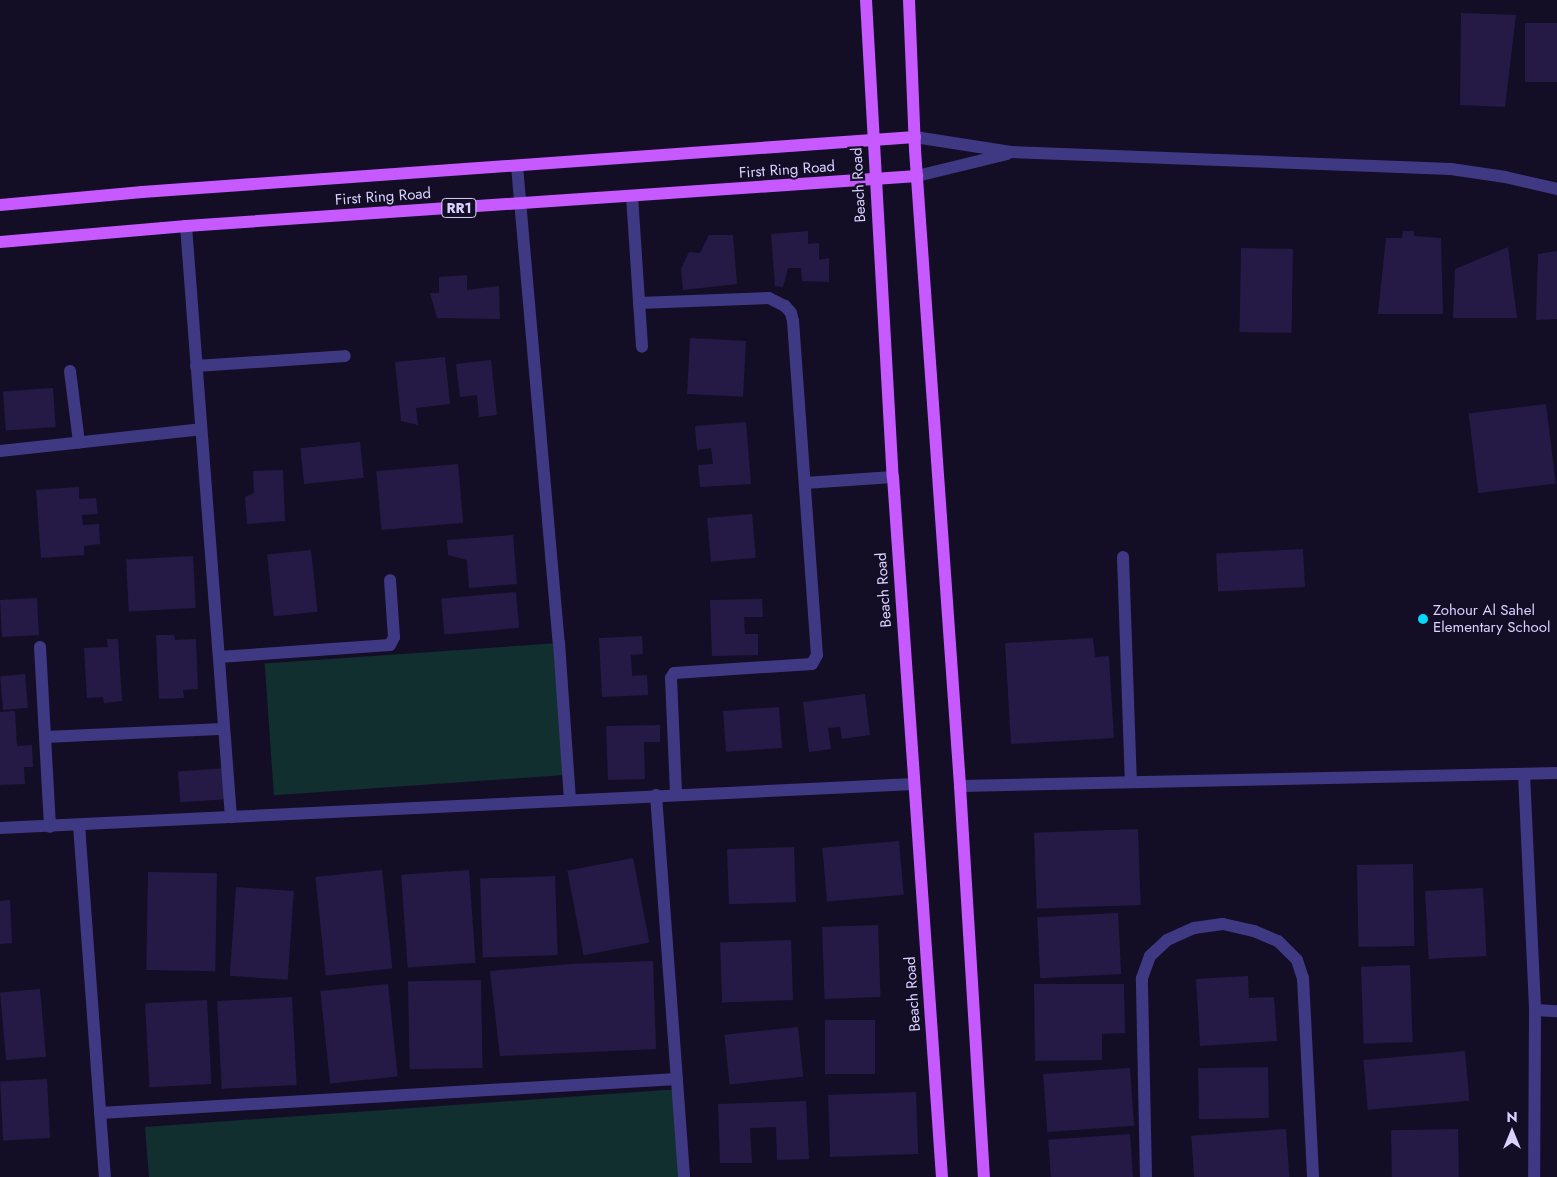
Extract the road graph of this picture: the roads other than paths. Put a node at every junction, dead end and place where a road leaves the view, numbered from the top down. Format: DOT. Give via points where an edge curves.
graph roads {
  1 [pos="866,0"];
  2 [pos="909,0"];
  3 [pos="915,137"];
  4 [pos="872,142"];
  5 [pos="1011,152"];
  6 [pos="517,166"];
  7 [pos="917,176"];
  8 [pos="874,180"];
  9 [pos="1557,189"];
  10 [pos="632,196"];
  11 [pos="520,204"];
  12 [pos="0,205"];
  13 [pos="186,226"];
  14 [pos="0,242"];
  15 [pos="639,303"];
  16 [pos="642,347"];
  17 [pos="345,356"];
  18 [pos="196,366"];
  19 [pos="70,371"];
  20 [pos="201,428"];
  21 [pos="79,442"];
  22 [pos="0,451"];
  23 [pos="893,477"];
  24 [pos="805,483"];
  25 [pos="1124,556"];
  26 [pos="390,580"];
  27 [pos="40,647"];
  28 [pos="219,657"];
  29 [pos="224,729"];
  30 [pos="45,737"];
  31 [pos="1557,773"];
  32 [pos="1524,774"];
  33 [pos="1131,782"];
  34 [pos="914,784"];
  35 [pos="960,786"];
  36 [pos="676,794"];
  37 [pos="656,795"];
  38 [pos="570,800"];
  39 [pos="231,817"];
  40 [pos="79,825"];
  41 [pos="50,827"];
  42 [pos="0,828"];
  43 [pos="1535,1010"];
  44 [pos="1557,1011"];
  45 [pos="677,1079"];
  46 [pos="100,1112"];
  47 [pos="105,1177"];
  48 [pos="684,1177"];
  49 [pos="942,1177"];
  50 [pos="984,1177"];
  51 [pos="1146,1177"];
  52 [pos="1313,1177"];
  53 [pos="1534,1177"];
  1 -- 4 [label="main road, Beach Road"];
  2 -- 3 [label="main road"];
  3 -- 4 [label="main road, First Ring Road"];
  3 -- 5 [label="street"];
  3 -- 7 [label="main road"];
  4 -- 6 [label="main road, First Ring Road"];
  4 -- 8 [label="main road, Beach Road"];
  5 -- 7 [label="street"];
  5 -- 9 [label="street" via="1451,169"];
  6 -- 11 [label="street"];
  6 -- 12 [label="main road, First Ring Road" via="152,191"];
  7 -- 8 [label="main road, First Ring Road / RR1"];
  7 -- 35 [label="main road"];
  8 -- 10 [label="main road, First Ring Road / RR1"];
  8 -- 23 [label="main road, Beach Road"];
  10 -- 11 [label="main road, First Ring Road / RR1"];
  10 -- 15 [label="street"];
  11 -- 13 [label="main road, First Ring Road / RR1"];
  11 -- 38 [label="street"];
  13 -- 14 [label="main road, First Ring Road / RR1"];
  13 -- 18 [label="street"];
  15 -- 16 [label="street"];
  15 -- 24 [label="street" via="769,298 792,313"];
  17 -- 18 [label="street"];
  18 -- 20 [label="street"];
  19 -- 21 [label="street"];
  20 -- 21 [label="street"];
  20 -- 28 [label="street"];
  21 -- 22 [label="street"];
  23 -- 24 [label="street"];
  23 -- 34 [label="main road, Beach Road"];
  24 -- 36 [label="street" via="817,655 812,664 674,673 671,678"];
  25 -- 33 [label="street"];
  26 -- 28 [label="street" via="394,637 390,645"];
  27 -- 30 [label="street"];
  28 -- 29 [label="street"];
  29 -- 30 [label="street"];
  29 -- 39 [label="street"];
  30 -- 41 [label="street"];
  31 -- 32 [label="street"];
  32 -- 33 [label="street"];
  32 -- 43 [label="street"];
  33 -- 35 [label="street"];
  34 -- 36 [label="street"];
  34 -- 49 [label="main road, Beach Road"];
  35 -- 50 [label="main road"];
  36 -- 37 [label="street"];
  37 -- 38 [label="street"];
  37 -- 45 [label="street"];
  38 -- 39 [label="street"];
  39 -- 40 [label="street"];
  40 -- 41 [label="street"];
  40 -- 46 [label="street"];
  41 -- 42 [label="street"];
  43 -- 44 [label="street"];
  43 -- 53 [label="street"];
  45 -- 46 [label="street"];
  45 -- 48 [label="street"];
  46 -- 47 [label="street"];
  51 -- 52 [label="street" via="1142,978 1150,956 1167,940 1194,928 1223,924 1278,941 1297,960 1304,978"];
}
